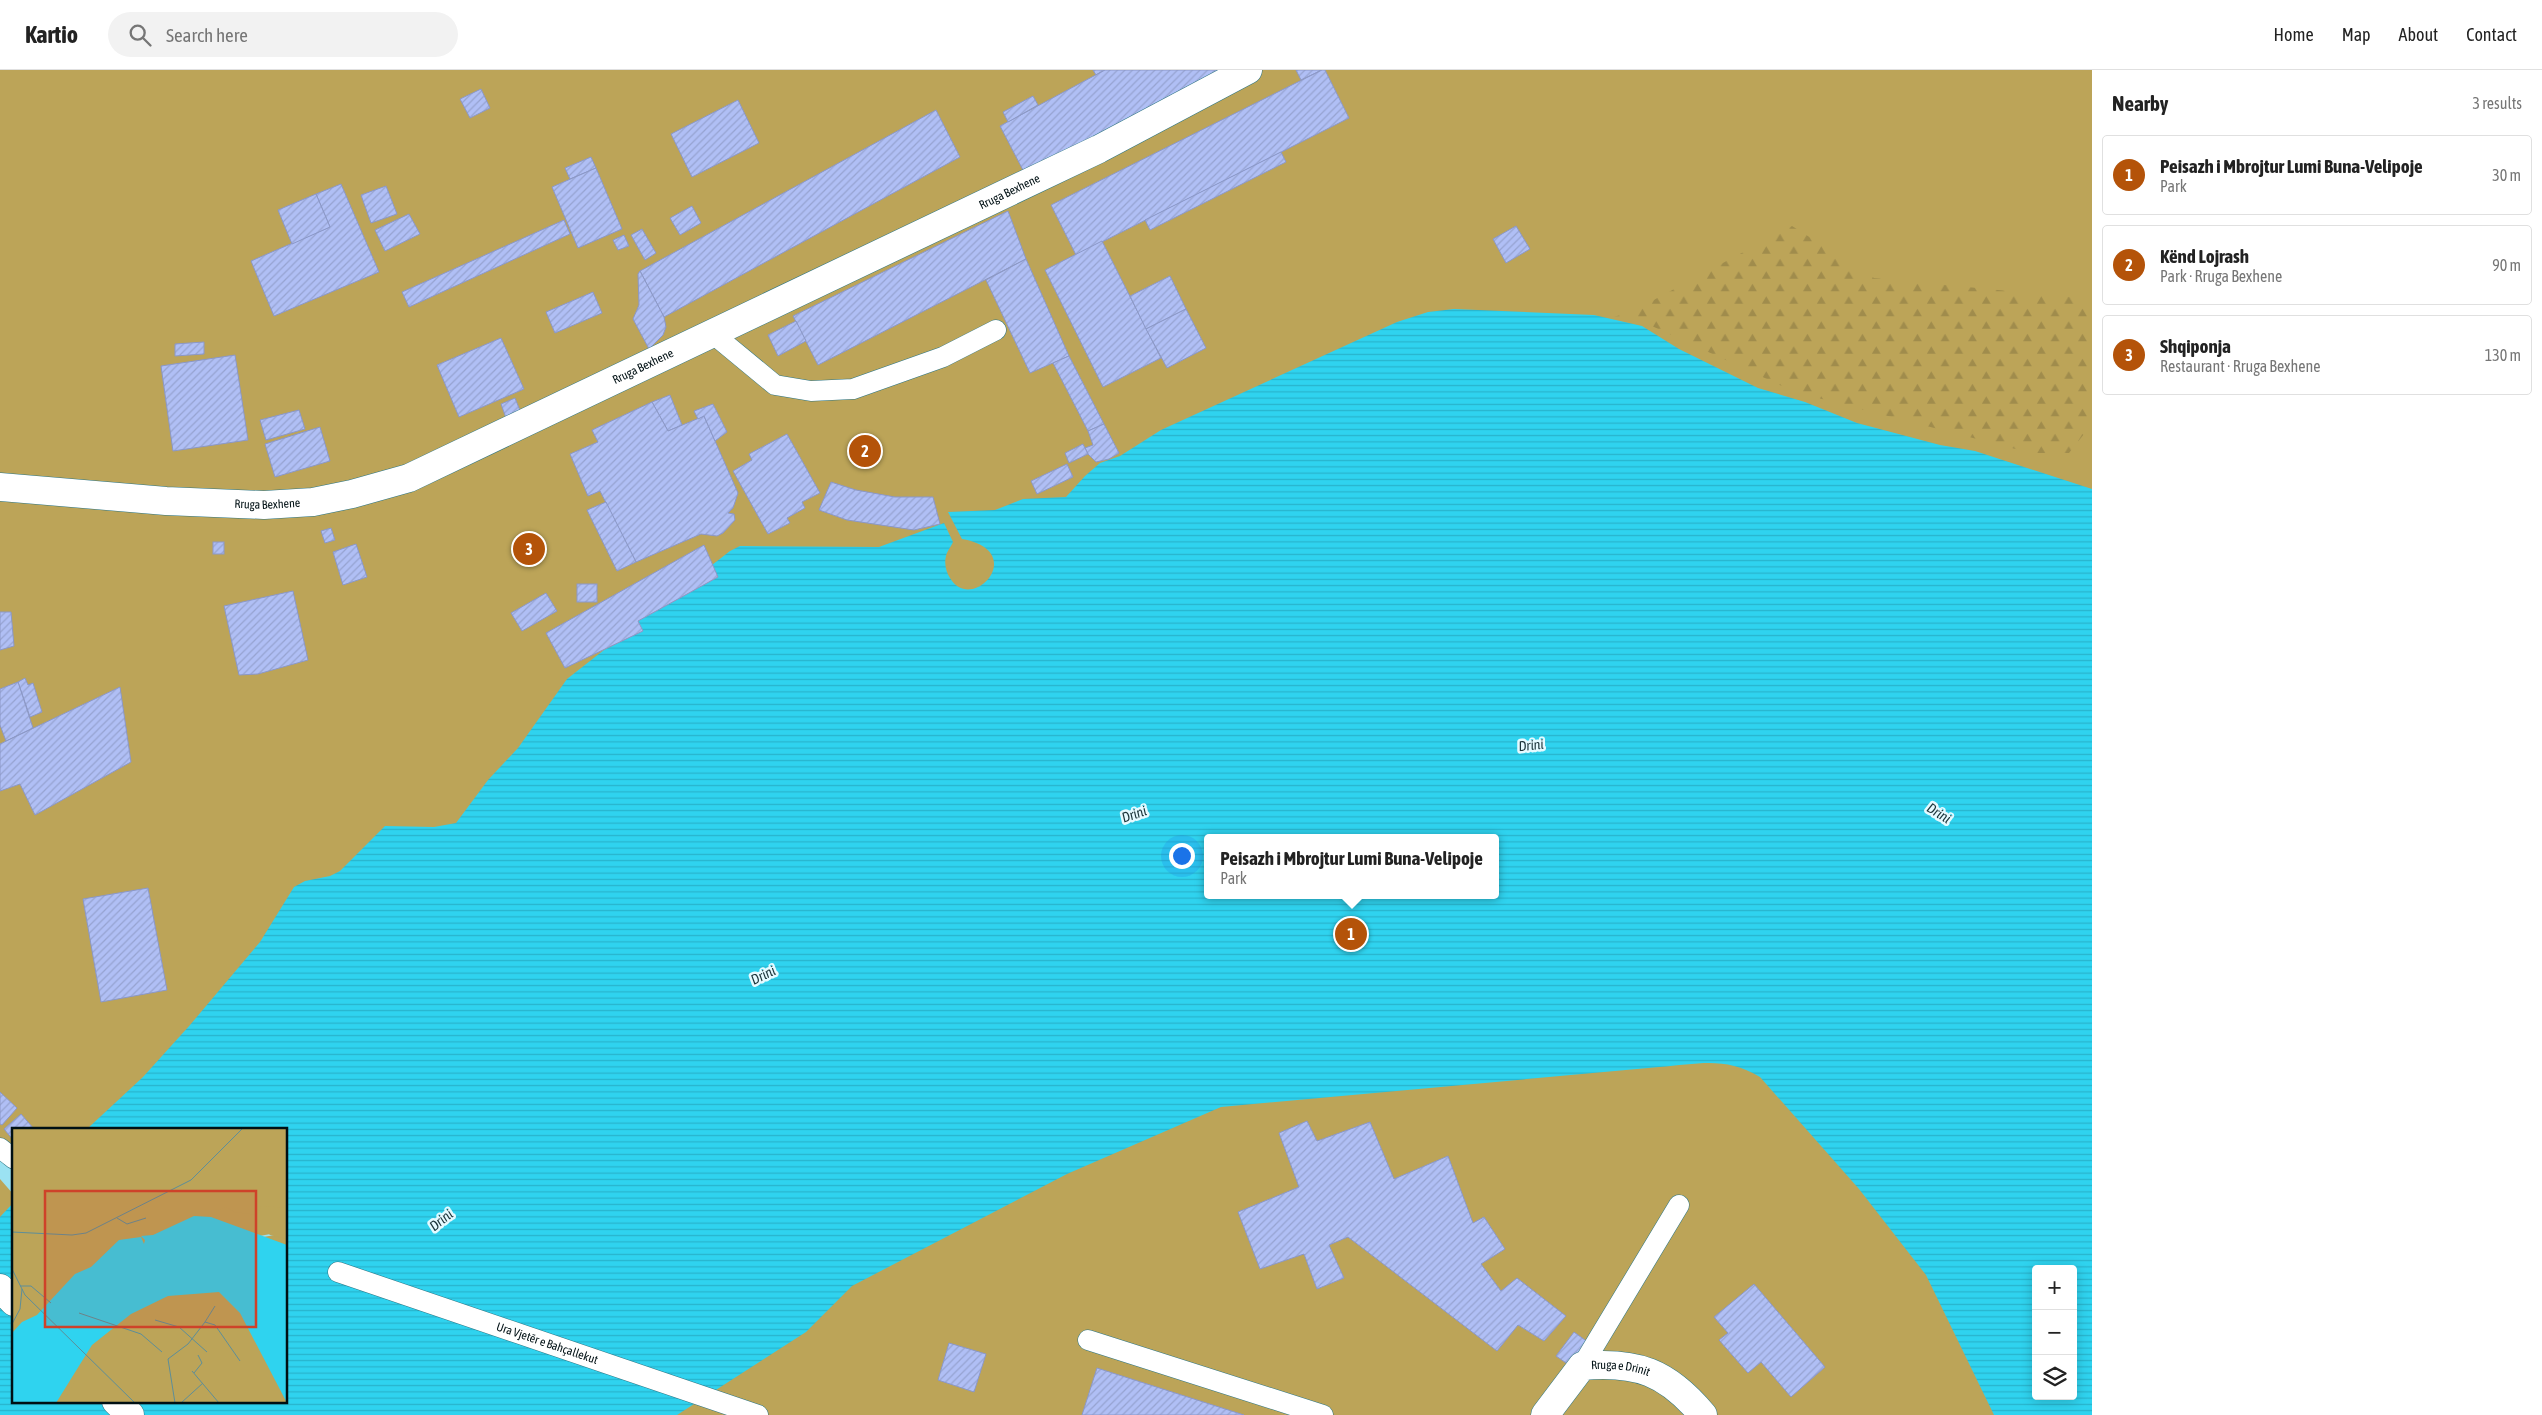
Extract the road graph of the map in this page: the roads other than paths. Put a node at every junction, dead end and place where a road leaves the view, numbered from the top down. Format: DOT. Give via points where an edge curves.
graph roads {
  1 [pos="1248,70"];
  2 [pos="996,330"];
  3 [pos="712,333"];
  4 [pos="0,487"];
  5 [pos="1679,1205"];
  6 [pos="338,1272"];
  7 [pos="0,1288"];
  8 [pos="12,1300"];
  9 [pos="1088,1340"];
  10 [pos="1582,1366"];
  11 [pos="117,1402"];
  12 [pos="130,1415"];
  13 [pos="758,1415"];
  14 [pos="1323,1415"];
  15 [pos="1545,1415"];
  16 [pos="1703,1415"];
  1 -- 3 [label="street, Rruga Bexhene" via="1099,149"];
  2 -- 3 [label="lane" via="943,357 853,389 811,391 775,385"];
  3 -- 4 [label="street, Rruga Bexhene" via="409,478 352,494 313,502 264,505 166,501"];
  5 -- 10 [label="lane"];
  6 -- 13 [label="lane, Ura Vjetër e Bahçallekut"];
  7 -- 8 [label="street"];
  9 -- 14 [label="lane"];
  10 -- 15 [label="street, Rruga e Drinit"];
  10 -- 16 [label="street, Rruga e Drinit" via="1612,1363 1663,1378 1684,1392"];
  11 -- 12 [label="street"];
}
